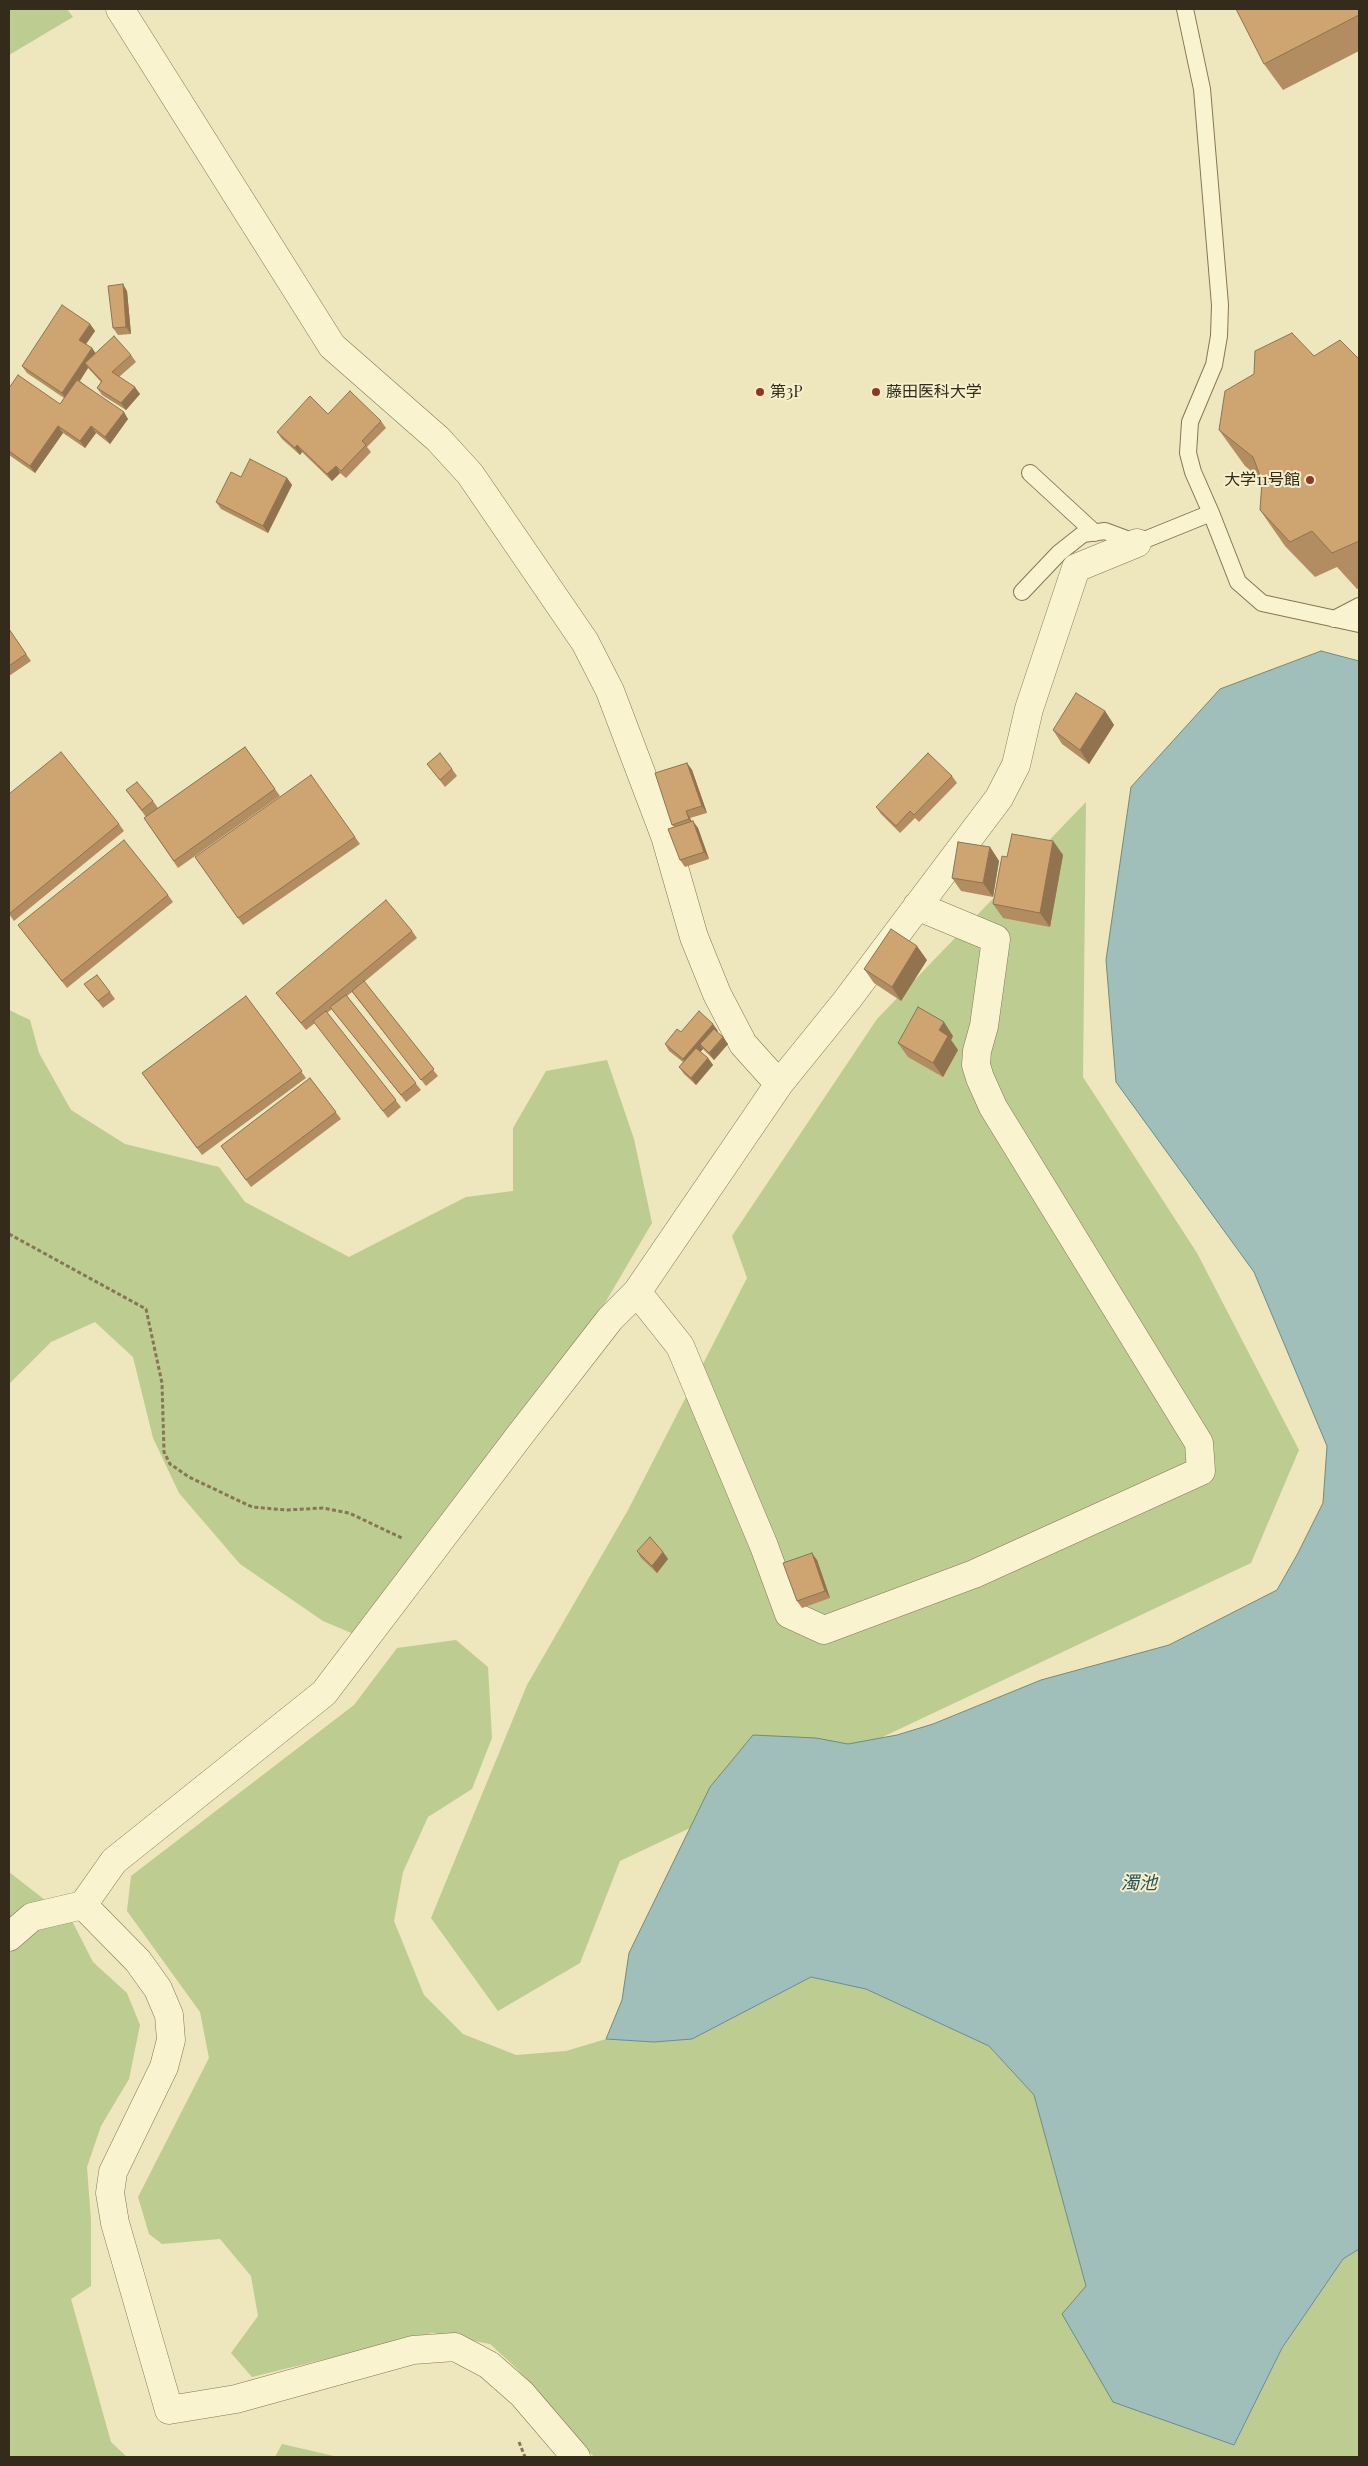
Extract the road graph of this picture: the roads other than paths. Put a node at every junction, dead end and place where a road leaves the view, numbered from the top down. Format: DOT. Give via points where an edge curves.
graph roads {
  1 [pos="120,9"];
  2 [pos="1185,9"];
  3 [pos="1030,473"];
  4 [pos="1211,513"];
  5 [pos="1095,533"];
  6 [pos="1137,543"];
  7 [pos="1022,592"];
  8 [pos="1359,606"];
  9 [pos="1334,619"];
  10 [pos="1359,624"];
  11 [pos="917,906"];
  12 [pos="779,1084"];
  13 [pos="637,1292"];
  14 [pos="83,1905"];
  15 [pos="9,1937"];
  16 [pos="576,2457"];
  1 -- 12 [label="street" via="332,346 438,439 470,474 586,642 610,691 665,836 694,937 717,994 743,1044"];
  2 -- 4 [label="lane" via="1202,89 1220,305 1214,365 1190,422 1188,452"];
  3 -- 5 [label="lane"];
  4 -- 6 [label="lane"];
  4 -- 9 [label="lane" via="1238,582 1262,603"];
  5 -- 6 [label="lane" via="1106,531"];
  5 -- 7 [label="lane" via="1083,534 1059,552"];
  6 -- 11 [label="street" via="1076,568 1029,709 1016,765 998,798"];
  8 -- 9 [label="lane"];
  9 -- 10 [label="lane"];
  11 -- 12 [label="street"];
  11 -- 13 [label="street" via="996,939 977,1051 976,1065 980,1078 993,1107 1199,1443 1201,1471 974,1574 824,1630 789,1614 680,1346"];
  12 -- 13 [label="street"];
  13 -- 14 [label="street" via="610,1319 324,1693 114,1861"];
  14 -- 15 [label="street" via="32,1918"];
  14 -- 16 [label="street" via="138,1961 158,1989 169,2015 171,2040 164,2067 113,2172 110,2193 115,2223 169,2410 236,2399 413,2350 455,2348 489,2365 522,2394"];
}
